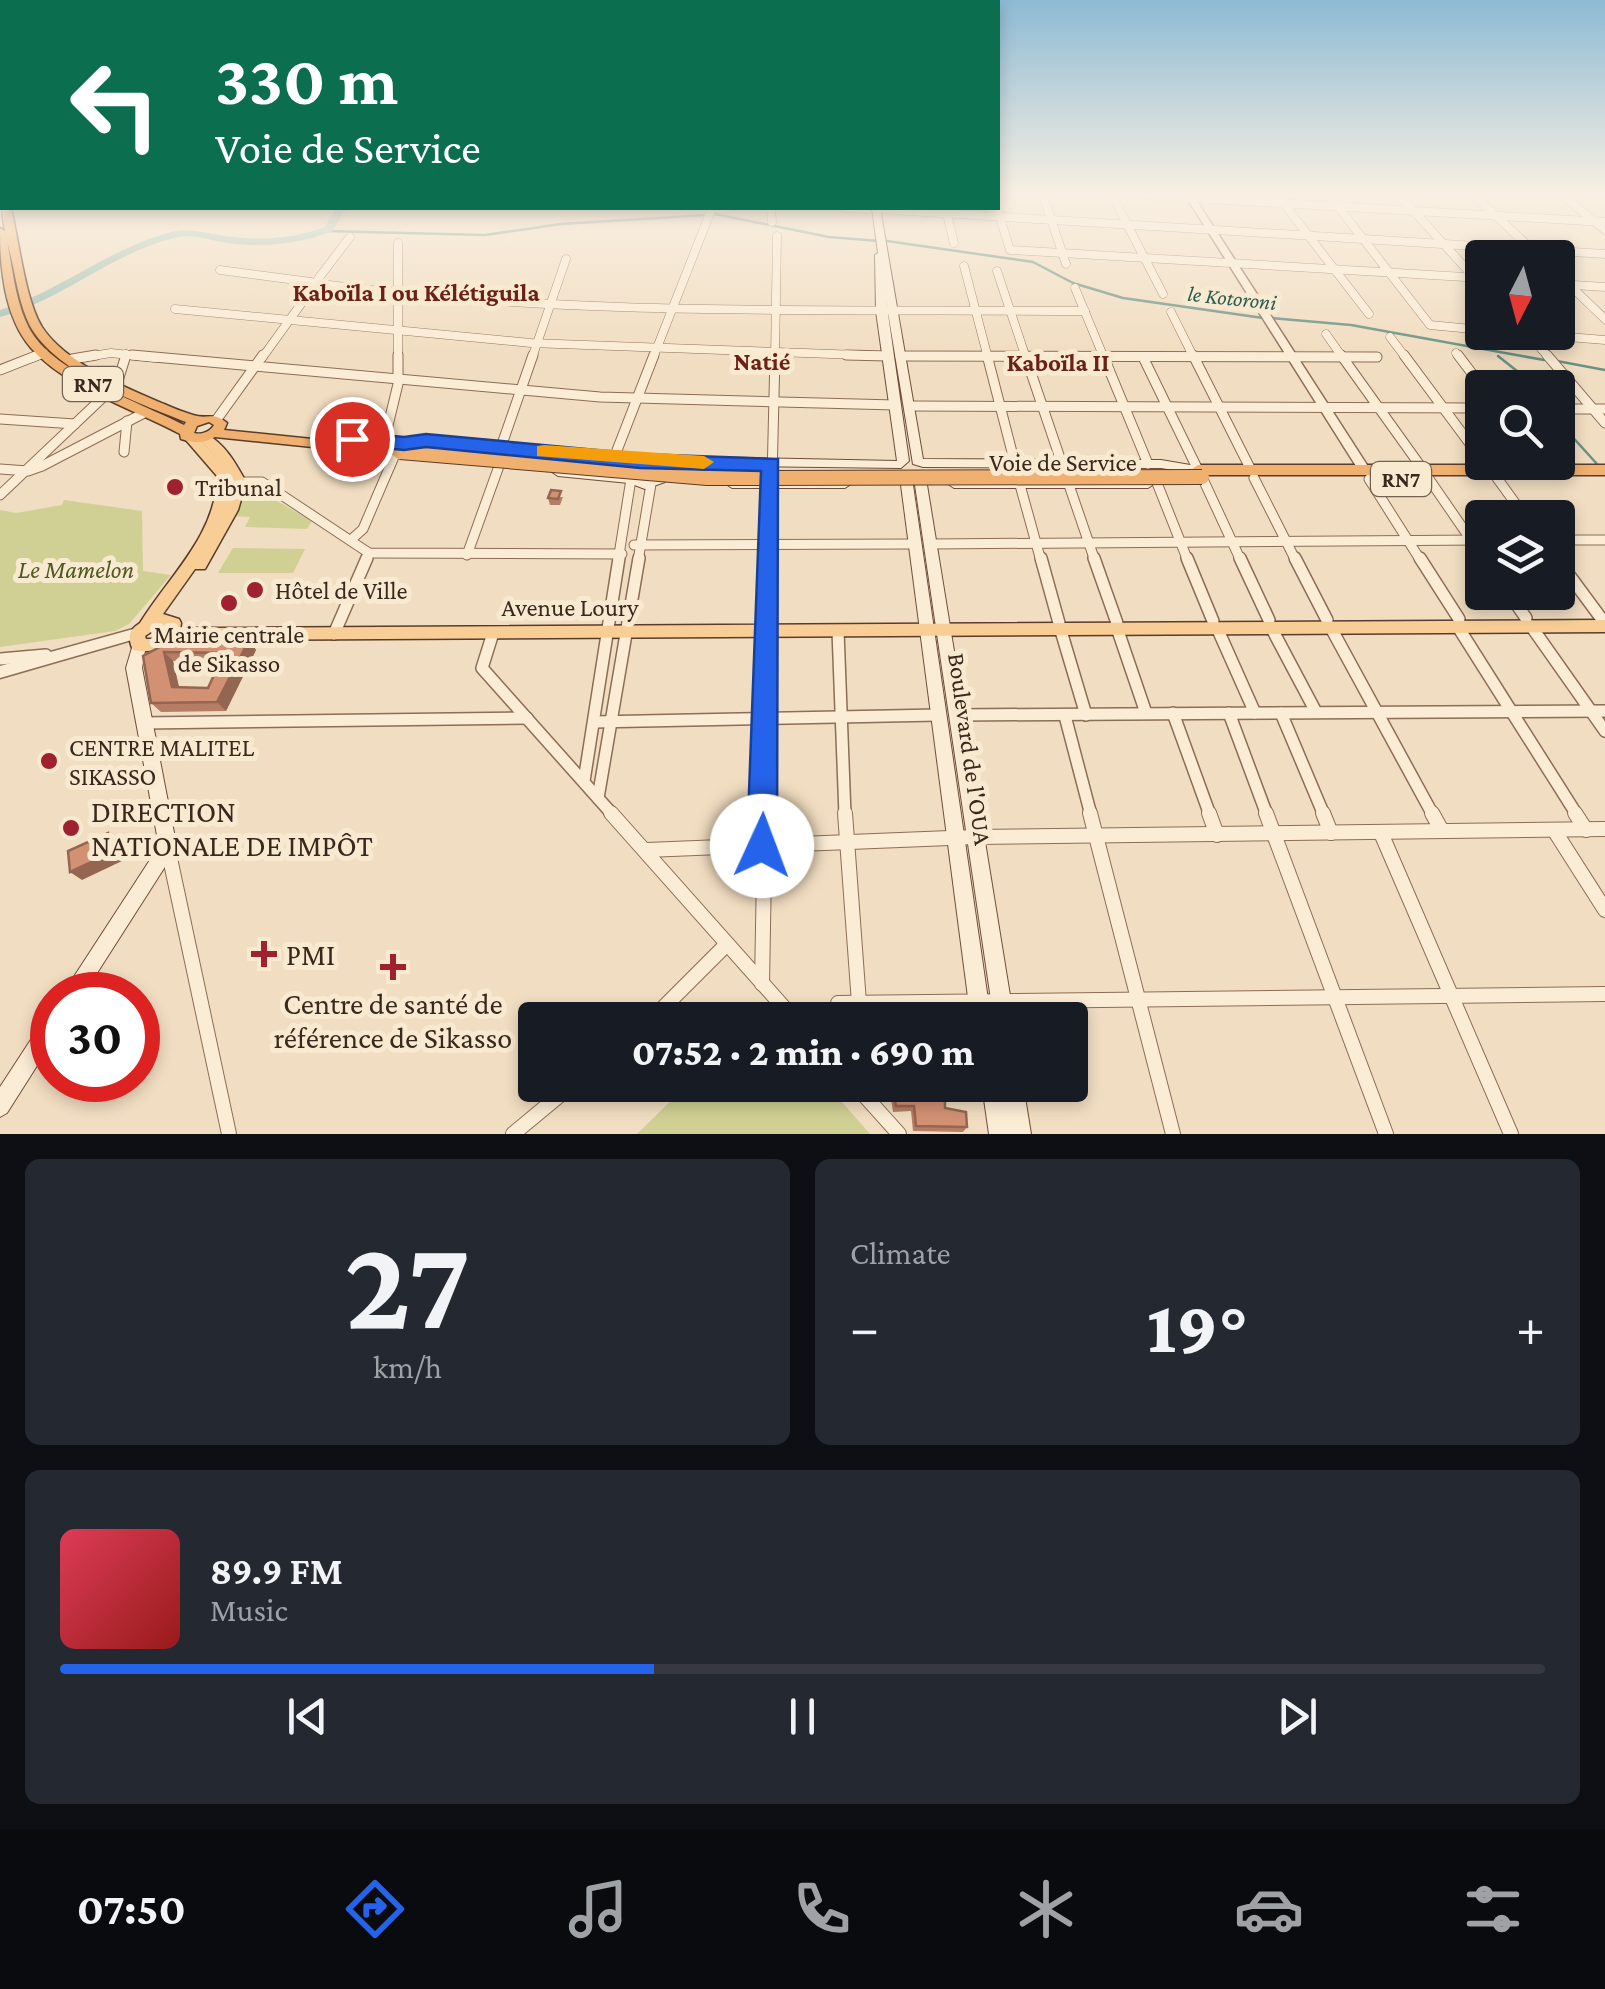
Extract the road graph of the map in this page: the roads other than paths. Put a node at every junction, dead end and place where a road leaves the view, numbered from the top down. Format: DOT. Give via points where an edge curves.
graph roads {
  1 [pos="5,248"];
  2 [pos="14,248"];
  3 [pos="342,248"];
  4 [pos="398,248"];
  5 [pos="695,248"];
  6 [pos="777,248"];
  7 [pos="879,248"];
  8 [pos="1009,248"];
  9 [pos="1060,248"];
  10 [pos="1141,248"];
  11 [pos="1223,248"];
  12 [pos="1319,248"];
  13 [pos="1372,248"];
  14 [pos="1575,252"];
  15 [pos="1062,253"];
  16 [pos="1605,254"];
  17 [pos="1146,257"];
  18 [pos="566,259"];
  19 [pos="1232,261"];
  20 [pos="1066,264"];
  21 [pos="964,266"];
  22 [pos="1334,268"];
  23 [pos="220,270"];
  24 [pos="997,272"];
  25 [pos="1392,273"];
  26 [pos="1465,277"];
  27 [pos="316,283"];
  28 [pos="1575,284"];
  29 [pos="1605,286"];
  30 [pos="1076,288"];
  31 [pos="1575,291"];
  32 [pos="397,294"];
  33 [pos="1163,294"];
  34 [pos="552,301"];
  35 [pos="672,306"];
  36 [pos="25,308"];
  37 [pos="175,309"];
  38 [pos="777,309"];
  39 [pos="887,311"];
  40 [pos="1085,311"];
  41 [pos="976,312"];
  42 [pos="1011,312"];
  43 [pos="1171,312"];
  44 [pos="1369,314"];
  45 [pos="1605,319"];
  46 [pos="284,325"];
  47 [pos="1465,328"];
  48 [pos="1326,334"];
  49 [pos="397,336"];
  50 [pos="1390,337"];
  51 [pos="1575,338"];
  52 [pos="1605,340"];
  53 [pos="536,344"];
  54 [pos="1542,350"];
  55 [pos="654,351"];
  56 [pos="1456,352"];
  57 [pos="44,353"];
  58 [pos="126,354"];
  59 [pos="1340,354"];
  60 [pos="775,355"];
  61 [pos="1291,355"];
  62 [pos="894,356"];
  63 [pos="988,357"];
  64 [pos="1106,357"];
  65 [pos="1143,357"];
  66 [pos="1193,357"];
  67 [pos="1025,358"];
  68 [pos="1377,358"];
  69 [pos="72,359"];
  70 [pos="254,368"];
  71 [pos="0,370"];
  72 [pos="1470,370"];
  73 [pos="398,384"];
  74 [pos="112,388"];
  75 [pos="520,393"];
  76 [pos="634,401"];
  77 [pos="895,405"];
  78 [pos="773,406"];
  79 [pos="909,406"];
  80 [pos="1041,407"];
  81 [pos="1168,407"];
  82 [pos="1219,407"];
  83 [pos="1001,408"];
  84 [pos="1124,408"];
  85 [pos="1378,408"];
  86 [pos="1441,408"];
  87 [pos="1465,408"];
  88 [pos="1326,409"];
  89 [pos="1600,409"];
  90 [pos="144,413"];
  91 [pos="0,419"];
  92 [pos="127,421"];
  93 [pos="1605,422"];
  94 [pos="75,424"];
  95 [pos="204,430"];
  96 [pos="1465,438"];
  97 [pos="396,447"];
  98 [pos="502,447"];
  99 [pos="124,452"];
  100 [pos="614,458"];
  101 [pos="640,461"];
  102 [pos="658,461"];
  103 [pos="910,463"];
  104 [pos="771,464"];
  105 [pos="1015,464"];
  106 [pos="1062,464"];
  107 [pos="1148,464"];
  108 [pos="499,466"];
  109 [pos="0,469"];
  110 [pos="1575,470"];
  111 [pos="28,471"];
  112 [pos="1465,471"];
  113 [pos="1200,473"];
  114 [pos="1575,473"];
  115 [pos="1252,474"];
  116 [pos="1601,474"];
  117 [pos="1367,475"];
  118 [pos="1427,475"];
  119 [pos="631,479"];
  120 [pos="240,482"];
  121 [pos="656,482"];
  122 [pos="914,484"];
  123 [pos="1156,484"];
  124 [pos="771,485"];
  125 [pos="1020,485"];
  126 [pos="1070,485"];
  127 [pos="0,495"];
  128 [pos="1465,524"];
  129 [pos="353,538"];
  130 [pos="1409,539"];
  131 [pos="1465,540"];
  132 [pos="1575,540"];
  133 [pos="1605,540"];
  134 [pos="1090,541"];
  135 [pos="1180,541"];
  136 [pos="1288,541"];
  137 [pos="1038,542"];
  138 [pos="1235,542"];
  139 [pos="769,544"];
  140 [pos="923,544"];
  141 [pos="638,545"];
  142 [pos="623,550"];
  143 [pos="369,553"];
  144 [pos="467,555"];
  145 [pos="1575,582"];
  146 [pos="1521,610"];
  147 [pos="1604,620"];
  148 [pos="1529,622"];
  149 [pos="1459,623"];
  150 [pos="1329,624"];
  151 [pos="1216,625"];
  152 [pos="1270,625"];
  153 [pos="1060,627"];
  154 [pos="1117,627"];
  155 [pos="935,630"];
  156 [pos="767,631"];
  157 [pos="838,631"];
  158 [pos="617,632"];
  159 [pos="492,633"];
  160 [pos="334,634"];
  161 [pos="153,635"];
  162 [pos="2,671"];
  163 [pos="1591,711"];
  164 [pos="1605,711"];
  165 [pos="1316,712"];
  166 [pos="1376,712"];
  167 [pos="1512,712"];
  168 [pos="1146,713"];
  169 [pos="1173,713"];
  170 [pos="1229,713"];
  171 [pos="1255,713"];
  172 [pos="1281,713"];
  173 [pos="938,715"];
  174 [pos="957,715"];
  175 [pos="843,716"];
  176 [pos="1065,716"];
  177 [pos="1086,716"];
  178 [pos="767,717"];
  179 [pos="527,718"];
  180 [pos="594,722"];
  181 [pos="611,722"];
  182 [pos="143,724"];
  183 [pos="1605,731"];
  184 [pos="584,781"];
  185 [pos="598,798"];
  186 [pos="1605,829"];
  187 [pos="1554,830"];
  188 [pos="1586,830"];
  189 [pos="1442,831"];
  190 [pos="1381,833"];
  191 [pos="1278,834"];
  192 [pos="1331,834"];
  193 [pos="1217,835"];
  194 [pos="1097,836"];
  195 [pos="975,837"];
  196 [pos="955,838"];
  197 [pos="846,843"];
  198 [pos="762,846"];
  199 [pos="168,848"];
  200 [pos="647,850"];
  201 [pos="1605,910"];
  202 [pos="727,944"];
  203 [pos="87,972"];
  204 [pos="762,984"];
  205 [pos="1450,994"];
  206 [pos="1605,994"];
  207 [pos="1336,998"];
  208 [pos="978,1000"];
  209 [pos="1140,1000"];
  210 [pos="1001,1001"];
  211 [pos="669,1002"];
  212 [pos="778,1002"];
  213 [pos="858,1002"];
  214 [pos="898,1002"];
  215 [pos="30,1059"];
  216 [pos="552,1102"];
  217 [pos="870,1102"];
  218 [pos="995,1102"];
  219 [pos="1015,1102"];
  220 [pos="0,1106"];
  221 [pos="229,1134"];
  222 [pos="513,1134"];
  223 [pos="900,1134"];
  224 [pos="1000,1134"];
  225 [pos="1020,1134"];
  226 [pos="1173,1134"];
  227 [pos="1386,1134"];
  228 [pos="1511,1134"];
  1 -- 36 [label="highway, RN7"];
  2 -- 36 [label="highway, RN7"];
  3 -- 27 [label="street"];
  4 -- 32 [label="street"];
  5 -- 35 [label="street"];
  6 -- 38 [label="street"];
  7 -- 39 [label="main road"];
  8 -- 15 [label="street"];
  9 -- 15 [label="street"];
  10 -- 17 [label="street"];
  11 -- 19 [label="street"];
  12 -- 22 [label="street"];
  13 -- 25 [label="street"];
  14 -- 16 [label="street"];
  15 -- 17 [label="street"];
  15 -- 20 [label="street"];
  17 -- 19 [label="street"];
  17 -- 33 [label="street"];
  18 -- 34 [label="street"];
  19 -- 22 [label="street"];
  19 -- 61 [label="street"];
  21 -- 41 [label="street"];
  22 -- 25 [label="street"];
  22 -- 44 [label="street"];
  23 -- 27 [label="street"];
  24 -- 42 [label="street"];
  25 -- 26 [label="street"];
  25 -- 47 [label="street" via="1430,325"];
  27 -- 32 [label="street"];
  27 -- 46 [label="street"];
  28 -- 29 [label="street"];
  30 -- 40 [label="street"];
  31 -- 45 [label="street"];
  32 -- 34 [label="street"];
  32 -- 49 [label="street"];
  34 -- 35 [label="street"];
  34 -- 53 [label="street"];
  35 -- 38 [label="street"];
  35 -- 55 [label="street"];
  36 -- 57 [label="highway, RN7" via="26,333"];
  36 -- 69 [label="highway, RN7"];
  37 -- 46 [label="street"];
  38 -- 39 [label="street"];
  38 -- 60 [label="street"];
  39 -- 41 [label="street"];
  39 -- 62 [label="main road"];
  40 -- 42 [label="street"];
  40 -- 64 [label="street"];
  41 -- 42 [label="street"];
  41 -- 63 [label="street"];
  42 -- 67 [label="street"];
  43 -- 66 [label="street"];
  46 -- 49 [label="street"];
  46 -- 70 [label="street"];
  48 -- 59 [label="street"];
  49 -- 53 [label="street"];
  49 -- 73 [label="street"];
  50 -- 86 [label="street"];
  51 -- 52 [label="street"];
  53 -- 55 [label="street"];
  53 -- 75 [label="street"];
  54 -- 89 [label="street"];
  55 -- 60 [label="street"];
  55 -- 76 [label="street"];
  56 -- 72 [label="street"];
  57 -- 71 [label="street"];
  57 -- 74 [label="highway, RN7"];
  58 -- 69 [label="street"];
  58 -- 70 [label="street"];
  58 -- 74 [label="street"];
  59 -- 61 [label="street"];
  59 -- 68 [label="street"];
  59 -- 85 [label="street"];
  60 -- 62 [label="street"];
  60 -- 78 [label="street"];
  61 -- 66 [label="street"];
  61 -- 88 [label="street"];
  62 -- 63 [label="street"];
  62 -- 77 [label="main road"];
  62 -- 79 [label="main road"];
  63 -- 67 [label="street"];
  63 -- 83 [label="street"];
  64 -- 65 [label="street"];
  64 -- 67 [label="street"];
  64 -- 84 [label="street"];
  65 -- 66 [label="street"];
  65 -- 81 [label="street"];
  66 -- 82 [label="street"];
  67 -- 80 [label="street"];
  69 -- 74 [label="highway, RN7"];
  70 -- 73 [label="street"];
  70 -- 95 [label="street"];
  73 -- 75 [label="street"];
  73 -- 97 [label="street"];
  74 -- 90 [label="highway, RN7"];
  74 -- 94 [label="street"];
  74 -- 95 [label="highway, RN7"];
  75 -- 76 [label="street"];
  75 -- 98 [label="street"];
  76 -- 78 [label="street"];
  76 -- 100 [label="street"];
  77 -- 78 [label="street"];
  77 -- 103 [label="main road"];
  78 -- 104 [label="street"];
  79 -- 83 [label="street"];
  79 -- 103 [label="main road"];
  80 -- 83 [label="street"];
  80 -- 84 [label="street"];
  80 -- 106 [label="street"];
  81 -- 82 [label="street"];
  81 -- 84 [label="street"];
  81 -- 113 [label="street"];
  82 -- 88 [label="street"];
  82 -- 115 [label="street"];
  83 -- 105 [label="street"];
  84 -- 107 [label="street"];
  85 -- 86 [label="street"];
  85 -- 88 [label="street"];
  85 -- 118 [label="street"];
  86 -- 87 [label="street"];
  86 -- 96 [label="street"];
  88 -- 117 [label="street"];
  89 -- 93 [label="street"];
  90 -- 92 [label="street"];
  90 -- 95 [label="highway, RN7"];
  91 -- 94 [label="street"];
  92 -- 99 [label="street"];
  92 -- 111 [label="street"];
  94 -- 111 [label="street"];
  95 -- 97 [label="highway, RN7"];
  95 -- 120 [label="main road"];
  95 -- 161 [label="main road" via="225,496"];
  97 -- 98 [label="main road" via="426,440"];
  97 -- 108 [label="main road"];
  97 -- 113 [label="highway, RN7, bridge" via="707,478"];
  97 -- 129 [label="street"];
  98 -- 100 [label="main road"];
  100 -- 101 [label="main road"];
  101 -- 102 [label="main road, Voie de Service"];
  101 -- 119 [label="main road"];
  102 -- 104 [label="main road, Voie de Service"];
  102 -- 121 [label="main road" via="666,471"];
  103 -- 104 [label="main road, Voie de Service"];
  103 -- 105 [label="main road, Voie de Service"];
  103 -- 122 [label="main road" via="930,475"];
  103 -- 122 [label="main road" via="893,474"];
  104 -- 124 [label="street"];
  105 -- 106 [label="main road, Voie de Service"];
  106 -- 107 [label="main road, Voie de Service"];
  107 -- 113 [label="main road, Voie de Service"];
  108 -- 119 [label="main road"];
  108 -- 144 [label="street"];
  109 -- 111 [label="street"];
  110 -- 116 [label="highway, RN7"];
  111 -- 127 [label="street"];
  112 -- 118 [label="highway, RN7"];
  113 -- 115 [label="highway, RN7"];
  113 -- 123 [label="main road, Voie de Service"];
  113 -- 138 [label="street"];
  114 -- 116 [label="highway, RN7"];
  115 -- 117 [label="highway, RN7"];
  115 -- 136 [label="street"];
  117 -- 118 [label="highway, RN7"];
  117 -- 130 [label="street"];
  118 -- 128 [label="street"];
  119 -- 121 [label="main road, Voie de Service"];
  119 -- 142 [label="street"];
  120 -- 129 [label="street" via="262,482"];
  120 -- 161 [label="main road" via="231,510"];
  121 -- 124 [label="main road, Voie de Service"];
  121 -- 141 [label="street"];
  122 -- 124 [label="main road, Voie de Service"];
  122 -- 125 [label="main road, Voie de Service"];
  122 -- 140 [label="main road, Boulevard de l'OUA"];
  123 -- 126 [label="main road, Voie de Service"];
  123 -- 135 [label="street"];
  124 -- 139 [label="street"];
  125 -- 126 [label="main road, Voie de Service"];
  125 -- 137 [label="street"];
  126 -- 134 [label="street"];
  129 -- 143 [label="street"];
  130 -- 131 [label="street"];
  130 -- 136 [label="street"];
  130 -- 149 [label="street"];
  132 -- 133 [label="street"];
  134 -- 135 [label="street"];
  134 -- 137 [label="street"];
  134 -- 154 [label="street"];
  135 -- 138 [label="street"];
  135 -- 151 [label="street"];
  136 -- 138 [label="street"];
  136 -- 150 [label="street"];
  137 -- 140 [label="street"];
  137 -- 153 [label="street"];
  138 -- 152 [label="street"];
  139 -- 140 [label="street"];
  139 -- 141 [label="street"];
  139 -- 156 [label="street"];
  140 -- 155 [label="main road, Boulevard de l'OUA"];
  141 -- 142 [label="street"];
  141 -- 158 [label="street"];
  142 -- 144 [label="street"];
  142 -- 158 [label="street"];
  143 -- 144 [label="street"];
  143 -- 160 [label="street"];
  145 -- 147 [label="street"];
  146 -- 148 [label="street"];
  147 -- 148 [label="main road, Avenue Loury"];
  148 -- 149 [label="main road, Avenue Loury"];
  148 -- 163 [label="street"];
  149 -- 150 [label="main road, Avenue Loury"];
  149 -- 167 [label="street"];
  150 -- 152 [label="main road, Avenue Loury"];
  150 -- 166 [label="street"];
  151 -- 152 [label="main road, Avenue Loury"];
  151 -- 154 [label="main road, Avenue Loury"];
  151 -- 171 [label="street"];
  152 -- 165 [label="street"];
  153 -- 154 [label="main road, Avenue Loury"];
  153 -- 155 [label="main road, Avenue Loury"];
  153 -- 177 [label="street"];
  154 -- 168 [label="street"];
  155 -- 157 [label="main road, Avenue Loury"];
  155 -- 173 [label="main road, Boulevard de l'OUA"];
  155 -- 174 [label="main road"];
  156 -- 157 [label="main road, Avenue Loury"];
  156 -- 158 [label="main road, Avenue Loury"];
  156 -- 178 [label="street"];
  157 -- 175 [label="street"];
  158 -- 159 [label="main road, Avenue Loury"];
  158 -- 180 [label="street"];
  158 -- 181 [label="street"];
  159 -- 160 [label="main road, Avenue Loury"];
  159 -- 179 [label="street" via="482,668"];
  160 -- 161 [label="main road, Avenue Loury"];
  161 -- 162 [label="street"];
  161 -- 182 [label="main road" via="134,668"];
  163 -- 164 [label="street"];
  163 -- 167 [label="street"];
  163 -- 183 [label="street"];
  165 -- 166 [label="street"];
  165 -- 172 [label="street"];
  166 -- 167 [label="street"];
  166 -- 189 [label="street"];
  167 -- 188 [label="street"];
  168 -- 169 [label="street"];
  168 -- 177 [label="street"];
  169 -- 170 [label="street"];
  169 -- 193 [label="street"];
  170 -- 171 [label="street"];
  170 -- 191 [label="street"];
  171 -- 172 [label="street"];
  172 -- 192 [label="street"];
  173 -- 175 [label="street"];
  173 -- 196 [label="main road, Boulevard de l'OUA"];
  174 -- 176 [label="street"];
  174 -- 195 [label="main road"];
  175 -- 178 [label="street"];
  175 -- 197 [label="street"];
  176 -- 177 [label="street"];
  176 -- 194 [label="street"];
  178 -- 181 [label="street"];
  178 -- 198 [label="street"];
  179 -- 182 [label="street"];
  179 -- 184 [label="street"];
  180 -- 181 [label="street"];
  180 -- 184 [label="street"];
  181 -- 185 [label="street"];
  182 -- 199 [label="main road"];
  184 -- 185 [label="street"];
  185 -- 200 [label="street"];
  186 -- 188 [label="street"];
  187 -- 188 [label="street"];
  187 -- 189 [label="street"];
  187 -- 201 [label="street"];
  189 -- 190 [label="street"];
  190 -- 192 [label="street"];
  190 -- 205 [label="street"];
  191 -- 192 [label="street"];
  191 -- 193 [label="street"];
  191 -- 207 [label="street"];
  193 -- 194 [label="street"];
  194 -- 195 [label="street"];
  194 -- 209 [label="street"];
  195 -- 196 [label="street"];
  195 -- 210 [label="main road"];
  196 -- 197 [label="street"];
  196 -- 208 [label="main road, Boulevard de l'OUA"];
  197 -- 198 [label="street"];
  197 -- 213 [label="street"];
  198 -- 200 [label="street"];
  198 -- 204 [label="street"];
  199 -- 203 [label="main road"];
  199 -- 221 [label="street"];
  200 -- 202 [label="street"];
  202 -- 204 [label="street"];
  202 -- 211 [label="street"];
  204 -- 212 [label="street"];
  205 -- 206 [label="street"];
  205 -- 207 [label="street"];
  205 -- 228 [label="street"];
  207 -- 209 [label="street"];
  207 -- 227 [label="street"];
  208 -- 210 [label="street"];
  208 -- 214 [label="street"];
  209 -- 210 [label="street"];
  209 -- 226 [label="street"];
  215 -- 220 [label="main road"];
  216 -- 222 [label="street"];
  217 -- 223 [label="street"];
  218 -- 224 [label="main road"];
  219 -- 225 [label="main road"];
}
